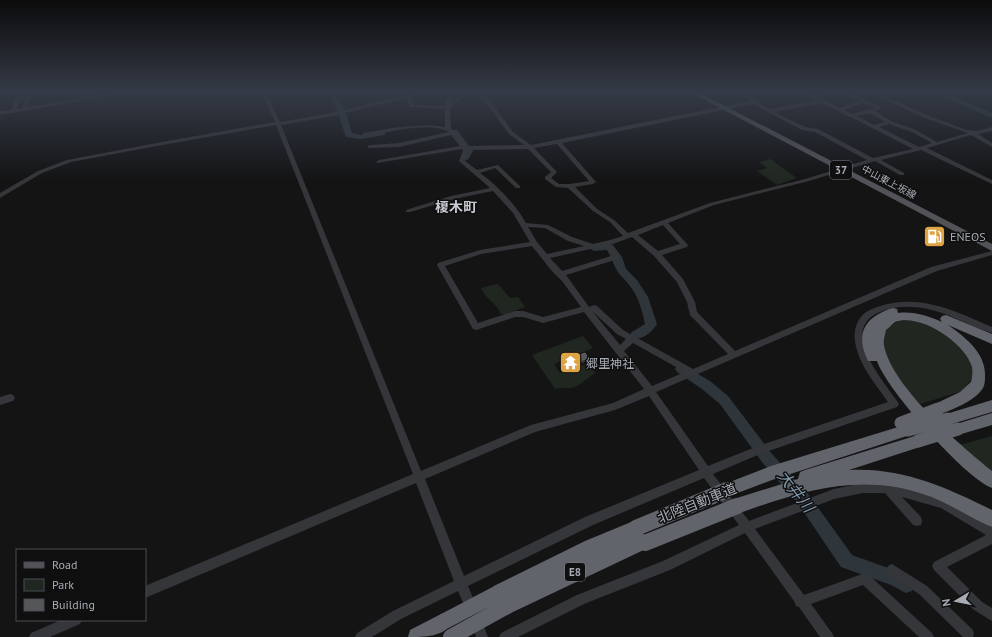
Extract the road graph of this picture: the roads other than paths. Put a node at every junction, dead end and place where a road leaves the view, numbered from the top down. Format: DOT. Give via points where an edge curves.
graph roads {
  1 [pos="291,121"];
  2 [pos="449,121"];
  3 [pos="502,121"];
  4 [pos="664,121"];
  5 [pos="751,121"];
  6 [pos="788,121"];
  7 [pos="860,121"];
  8 [pos="937,121"];
  9 [pos="889,122"];
  10 [pos="278,123"];
  11 [pos="873,127"];
  12 [pos="992,128"];
  13 [pos="450,131"];
  14 [pos="971,133"];
  15 [pos="364,135"];
  16 [pos="913,139"];
  17 [pos="558,142"];
  18 [pos="938,144"];
  19 [pos="992,145"];
  20 [pos="370,147"];
  21 [pos="530,147"];
  22 [pos="466,148"];
  23 [pos="920,148"];
  24 [pos="874,159"];
  25 [pos="379,162"];
  26 [pos="842,169"];
  27 [pos="476,172"];
  28 [pos="902,174"];
  29 [pos="990,179"];
  30 [pos="570,186"];
  31 [pos="518,187"];
  32 [pos="494,189"];
  33 [pos="0,196"];
  34 [pos="408,211"];
  35 [pos="664,222"];
  36 [pos="524,225"];
  37 [pos="631,236"];
  38 [pos="534,243"];
  39 [pos="606,244"];
  40 [pos="992,245"];
  41 [pos="592,246"];
  42 [pos="992,248"];
  43 [pos="992,253"];
  44 [pos="657,254"];
  45 [pos="546,257"];
  46 [pos="561,274"];
  47 [pos="589,309"];
  48 [pos="992,330"];
  49 [pos="992,338"];
  50 [pos="631,340"];
  51 [pos="619,351"];
  52 [pos="733,354"];
  53 [pos="688,374"];
  54 [pos="650,390"];
  55 [pos="10,398"];
  56 [pos="0,401"];
  57 [pos="992,406"];
  58 [pos="948,419"];
  59 [pos="992,419"];
  60 [pos="909,431"];
  61 [pos="706,472"];
  62 [pos="799,473"];
  63 [pos="418,476"];
  64 [pos="992,482"];
  65 [pos="778,483"];
  66 [pos="887,488"];
  67 [pos="992,490"];
  68 [pos="992,519"];
  69 [pos="917,520"];
  70 [pos="746,527"];
  71 [pos="992,534"];
  72 [pos="642,537"];
  73 [pos="992,538"];
  74 [pos="892,570"];
  75 [pos="461,584"];
  76 [pos="146,592"];
  77 [pos="504,599"];
  78 [pos="800,602"];
  79 [pos="990,610"];
  80 [pos="74,621"];
  81 [pos="447,630"];
  82 [pos="968,636"];
  83 [pos="35,637"];
  84 [pos="361,637"];
  85 [pos="417,637"];
  86 [pos="482,637"];
  87 [pos="505,637"];
  88 [pos="828,637"];
  89 [pos="928,637"];
  1 -- 10 [label="street"];
  2 -- 13 [label="street"];
  3 -- 21 [label="street" via="511,133"];
  4 -- 17 [label="street"];
  5 -- 26 [label="main road, 中山東上坂線 / 37"];
  6 -- 24 [label="street" via="804,129 816,130"];
  7 -- 11 [label="street"];
  8 -- 14 [label="street"];
  9 -- 11 [label="street"];
  9 -- 16 [label="street"];
  10 -- 33 [label="street" via="69,161 32,175"];
  10 -- 63 [label="street"];
  11 -- 16 [label="street"];
  12 -- 14 [label="street"];
  13 -- 15 [label="street" via="430,126 414,126"];
  13 -- 20 [label="street" via="411,143"];
  13 -- 22 [label="street"];
  14 -- 18 [label="street"];
  14 -- 19 [label="street"];
  16 -- 18 [label="street"];
  16 -- 23 [label="street"];
  17 -- 21 [label="street"];
  17 -- 30 [label="street" via="593,182"];
  18 -- 23 [label="street"];
  21 -- 22 [label="street"];
  21 -- 30 [label="street" via="554,172 547,178 558,186"];
  22 -- 25 [label="street"];
  22 -- 27 [label="street" via="462,161"];
  23 -- 24 [label="street"];
  23 -- 29 [label="street"];
  24 -- 26 [label="street"];
  24 -- 28 [label="street"];
  26 -- 35 [label="street" via="712,204"];
  26 -- 40 [label="main road, 中山東上坂線 / 37"];
  26 -- 42 [label="main road, 中山東上坂線 / 37"];
  27 -- 31 [label="street" via="497,167"];
  27 -- 32 [label="street"];
  30 -- 37 [label="street" via="595,210"];
  32 -- 34 [label="street" via="453,197"];
  32 -- 36 [label="street" via="516,212"];
  35 -- 37 [label="street"];
  35 -- 44 [label="street" via="685,245"];
  36 -- 38 [label="street"];
  36 -- 41 [label="street" via="546,226 570,239"];
  37 -- 39 [label="street"];
  37 -- 44 [label="street"];
  38 -- 45 [label="street"];
  38 -- 47 [label="street" via="480,252 441,265 476,327 515,314 543,320"];
  39 -- 41 [label="street"];
  39 -- 46 [label="street" via="615,257"];
  41 -- 45 [label="street"];
  43 -- 52 [label="street" via="934,269"];
  44 -- 52 [label="street" via="680,281 691,302 693,313"];
  45 -- 46 [label="street"];
  46 -- 47 [label="street"];
  47 -- 50 [label="street"];
  47 -- 51 [label="street"];
  48 -- 61 [label="street" via="961,316 929,306 905,304 881,307 865,316 858,329 860,346 872,373 894,404 760,449"];
  49 -- 67 [label="highway" via="940,317 908,311 892,312 879,317 869,328 868,338 874,360 900,398 948,451"];
  50 -- 51 [label="street"];
  50 -- 53 [label="street"];
  51 -- 54 [label="street"];
  52 -- 53 [label="street"];
  53 -- 54 [label="street"];
  54 -- 61 [label="street"];
  54 -- 63 [label="street" via="615,406 534,428"];
  55 -- 56 [label="street"];
  57 -- 58 [label="highway"];
  58 -- 59 [label="highway"];
  58 -- 60 [label="highway, bridge"];
  58 -- 60 [label="highway, bridge"];
  58 -- 64 [label="highway" via="982,378 983,366 978,353 960,334 931,320 909,317 895,318 885,323 878,332 877,344 892,377 928,421"];
  60 -- 62 [label="highway"];
  60 -- 62 [label="highway"];
  61 -- 70 [label="street"];
  61 -- 75 [label="street" via="589,521"];
  62 -- 65 [label="highway"];
  62 -- 65 [label="highway"];
  62 -- 68 [label="highway" via="886,477 945,494"];
  63 -- 75 [label="street"];
  63 -- 76 [label="street"];
  65 -- 72 [label="highway, bridge"];
  66 -- 69 [label="street"];
  66 -- 70 [label="street" via="863,488 834,494"];
  66 -- 71 [label="street" via="944,504"];
  70 -- 78 [label="street"];
  70 -- 87 [label="street" via="666,566 581,599"];
  72 -- 77 [label="highway, E8" via="598,562"];
  72 -- 77 [label="highway, E8" via="584,550"];
  73 -- 79 [label="street" via="938,566 978,606"];
  74 -- 82 [label="street" via="923,590"];
  75 -- 84 [label="street" via="397,615"];
  75 -- 86 [label="street"];
  77 -- 81 [label="highway, E8, bridge"];
  78 -- 88 [label="street"];
  78 -- 89 [label="street" via="865,579"];
  80 -- 83 [label="street"];
  81 -- 85 [label="highway, E8"];
}
